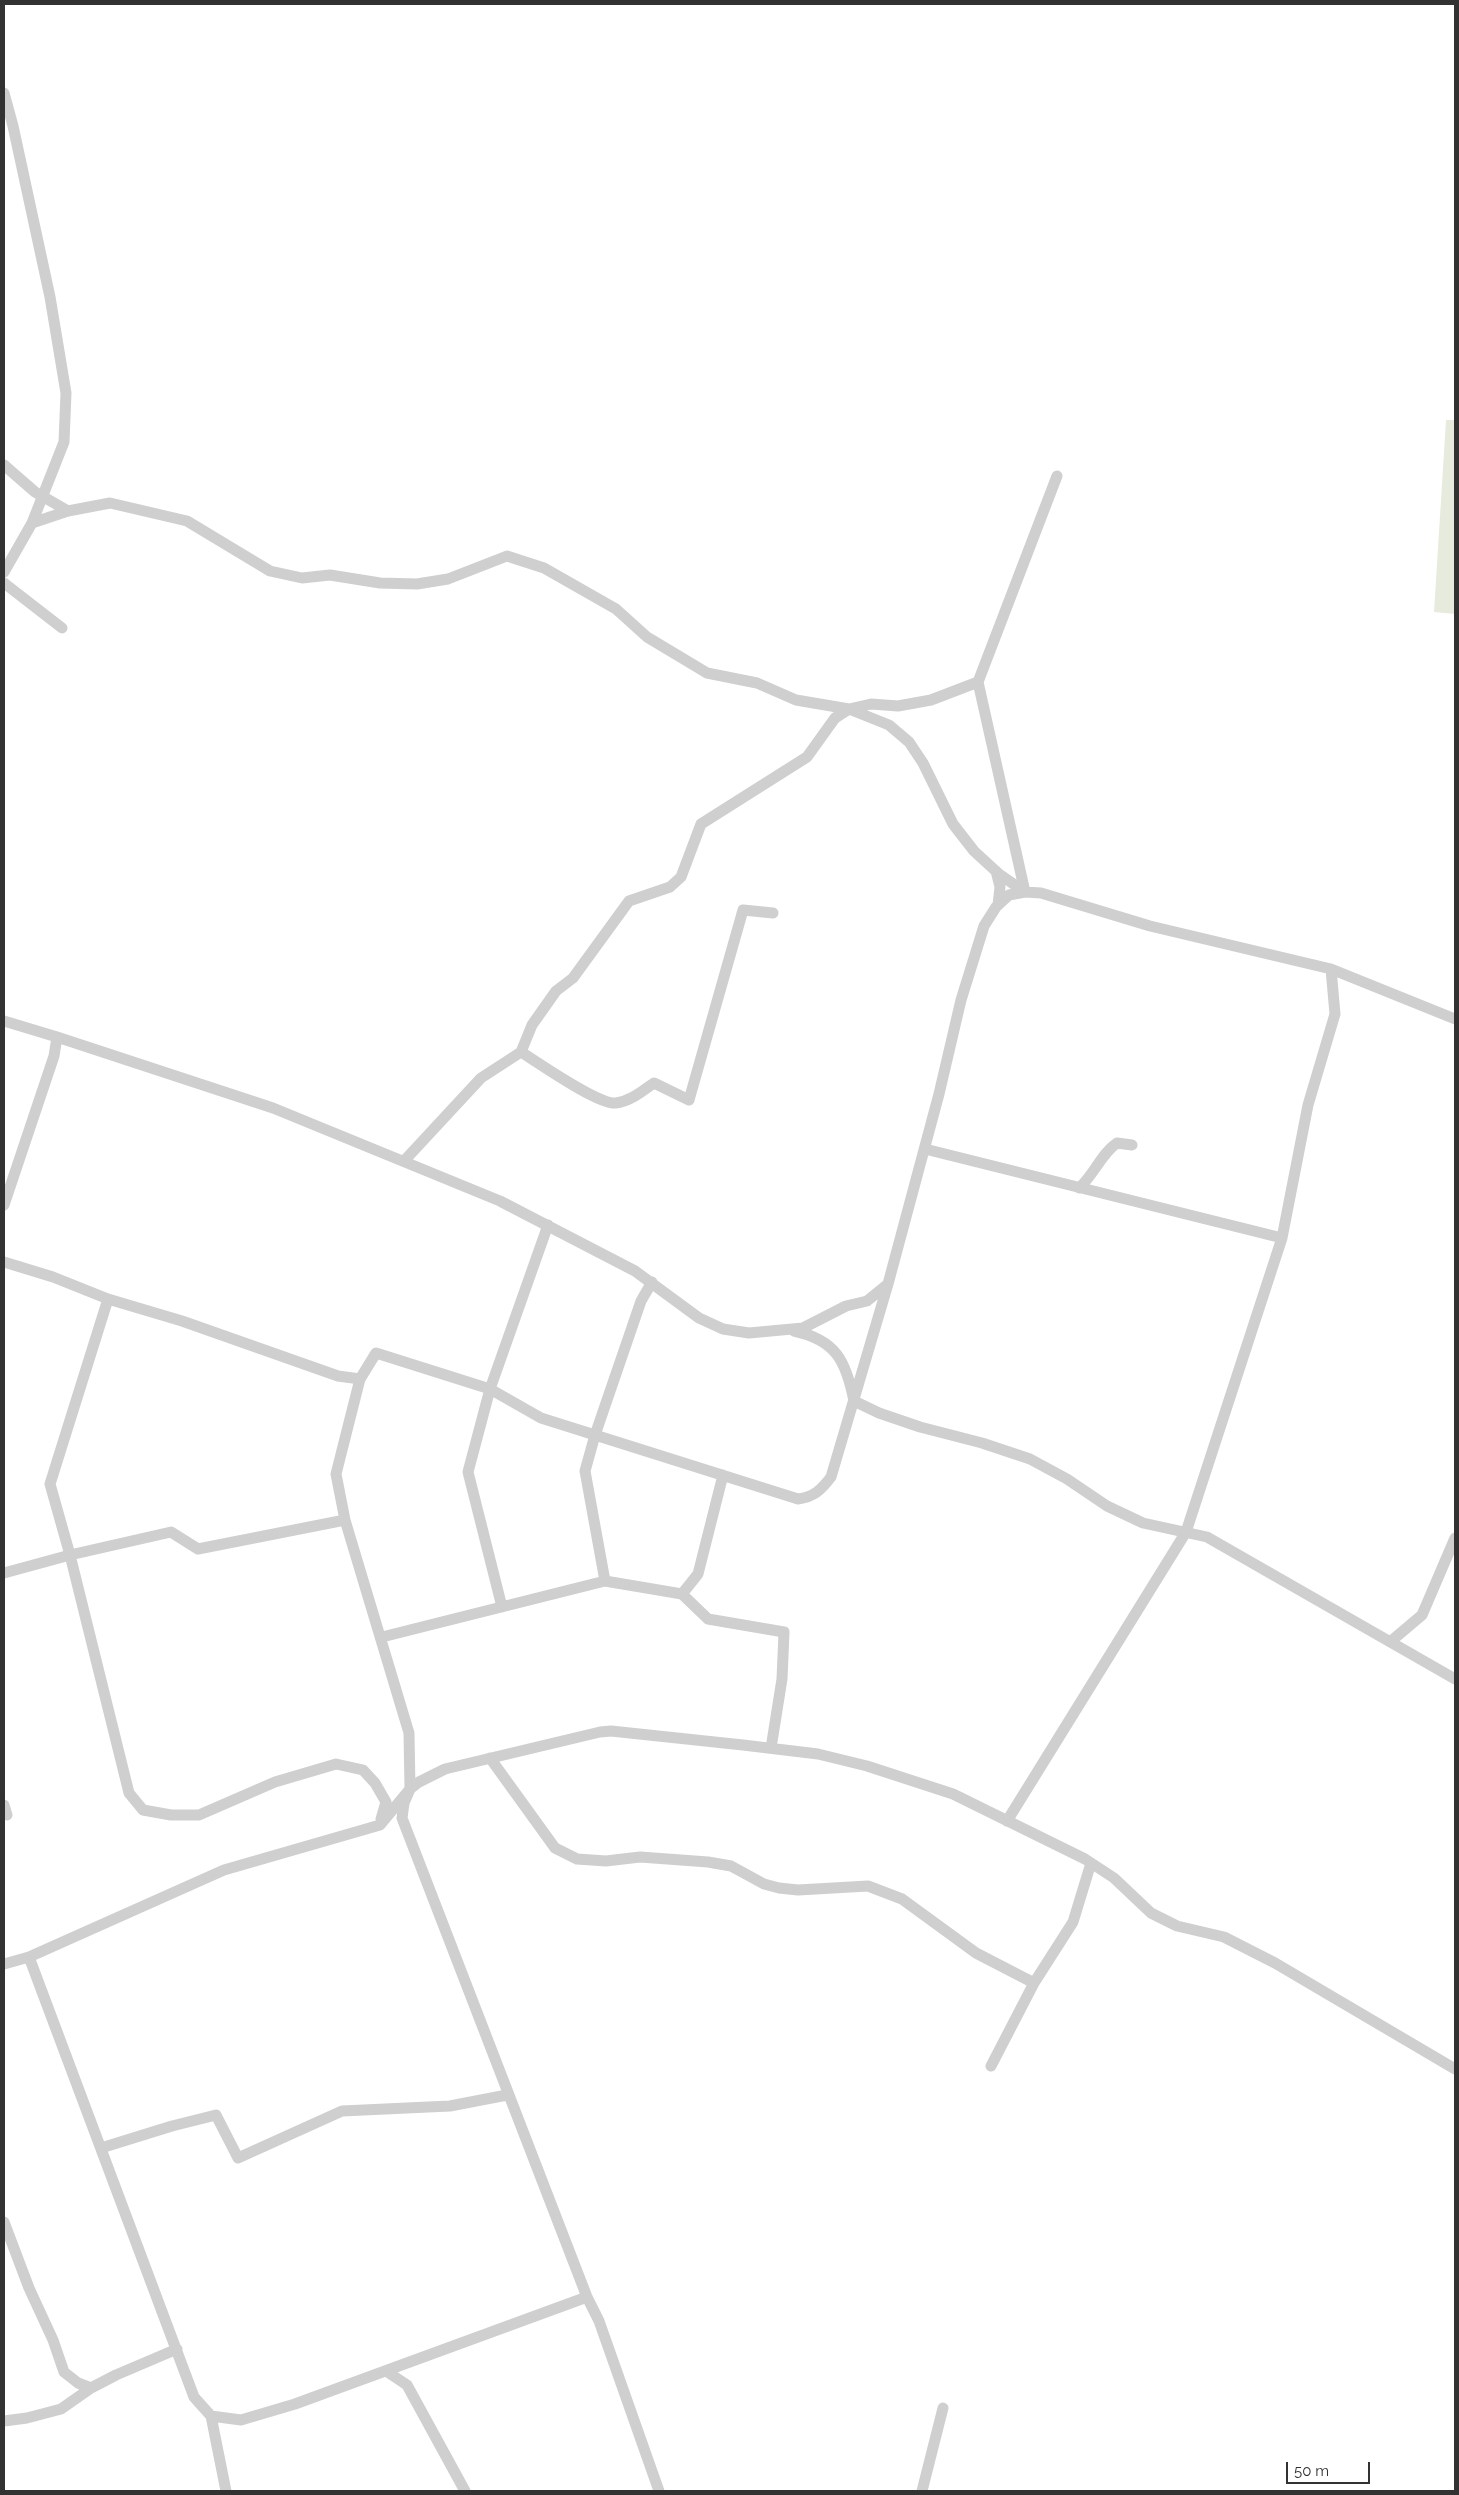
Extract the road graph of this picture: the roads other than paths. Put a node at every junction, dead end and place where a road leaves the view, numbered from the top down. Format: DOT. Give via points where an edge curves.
graph roads {
  1 [pos="4,93"];
  2 [pos="4,465"];
  3 [pos="1057,476"];
  4 [pos="43,496"];
  5 [pos="68,511"];
  6 [pos="32,523"];
  7 [pos="4,572"];
  8 [pos="4,583"];
  9 [pos="62,628"];
  10 [pos="978,682"];
  11 [pos="849,709"];
  12 [pos="996,871"];
  13 [pos="1025,892"];
  14 [pos="998,905"];
  15 [pos="774,913"];
  16 [pos="1331,969"];
  17 [pos="1455,1019"];
  18 [pos="4,1022"];
  19 [pos="57,1037"];
  20 [pos="522,1052"];
  21 [pos="1132,1145"];
  22 [pos="925,1149"];
  23 [pos="404,1162"];
  24 [pos="1084,1186"];
  25 [pos="4,1205"];
  26 [pos="548,1225"];
  27 [pos="1282,1238"];
  28 [pos="4,1262"];
  29 [pos="652,1282"];
  30 [pos="888,1284"];
  31 [pos="108,1299"];
  32 [pos="790,1330"];
  33 [pos="360,1379"];
  34 [pos="490,1388"];
  35 [pos="854,1401"];
  36 [pos="594,1434"];
  37 [pos="723,1475"];
  38 [pos="345,1520"];
  39 [pos="1186,1532"];
  40 [pos="1455,1538"];
  41 [pos="70,1555"];
  42 [pos="4,1573"];
  43 [pos="606,1581"];
  44 [pos="682,1594"];
  45 [pos="502,1607"];
  46 [pos="382,1637"];
  47 [pos="1390,1642"];
  48 [pos="1455,1679"];
  49 [pos="771,1748"];
  50 [pos="490,1758"];
  51 [pos="410,1789"];
  52 [pos="1007,1821"];
  53 [pos="380,1825"];
  54 [pos="1091,1863"];
  55 [pos="29,1957"];
  56 [pos="4,1964"];
  57 [pos="1034,1983"];
  58 [pos="990,2066"];
  59 [pos="1455,2069"];
  60 [pos="508,2095"];
  61 [pos="101,2148"];
  62 [pos="4,2222"];
  63 [pos="587,2297"];
  64 [pos="176,2349"];
  65 [pos="386,2371"];
  66 [pos="92,2388"];
  67 [pos="942,2408"];
  68 [pos="211,2416"];
  69 [pos="4,2421"];
  70 [pos="226,2491"];
  71 [pos="465,2491"];
  72 [pos="659,2491"];
  73 [pos="922,2491"];
  1 -- 4 [label="street" via="50,297 66,393 64,442"];
  2 -- 4 [label="street"];
  3 -- 10 [label="street"];
  4 -- 5 [label="street"];
  4 -- 6 [label="street"];
  5 -- 6 [label="street"];
  5 -- 11 [label="street" via="110,503 187,521 270,571 302,578 330,575 380,583 417,584 448,579 507,556 544,568 616,609 648,637 707,672 757,683 796,700"];
  6 -- 7 [label="street"];
  8 -- 9 [label="street"];
  10 -- 11 [label="street" via="931,700 898,706 871,704"];
  10 -- 13 [label="street"];
  11 -- 12 [label="street" via="889,725 908,742 953,824 974,851"];
  11 -- 20 [label="street" via="835,718 808,757 701,824 682,877 670,888 629,901 572,978 556,990 532,1024"];
  12 -- 13 [label="street"];
  12 -- 14 [label="street" via="1000,887"];
  13 -- 14 [label="street" via="1009,895"];
  13 -- 16 [label="street" via="1041,893 1150,926"];
  14 -- 22 [label="street" via="984,926 961,1000"];
  15 -- 20 [label="street" via="743,910 689,1100 654,1083 630,1098 614,1103 574,1087"];
  16 -- 17 [label="street"];
  16 -- 27 [label="street" via="1335,1014 1308,1105"];
  18 -- 19 [label="street"];
  19 -- 23 [label="street" via="273,1108"];
  19 -- 25 [label="street" via="54,1056"];
  20 -- 23 [label="street" via="481,1078"];
  21 -- 24 [label="street" via="1117,1143 1111,1148"];
  22 -- 24 [label="street"];
  22 -- 30 [label="street"];
  23 -- 26 [label="street" via="500,1201"];
  24 -- 27 [label="street"];
  26 -- 29 [label="street"];
  26 -- 34 [label="street"];
  27 -- 39 [label="street"];
  28 -- 31 [label="street"];
  29 -- 32 [label="street" via="699,1318 723,1329 749,1333"];
  29 -- 36 [label="street" via="641,1301"];
  30 -- 32 [label="street" via="867,1301 846,1306 803,1328"];
  30 -- 35 [label="street"];
  31 -- 33 [label="street" via="182,1320 338,1376"];
  31 -- 41 [label="street" via="50,1484"];
  32 -- 35 [label="street" via="808,1334 841,1357"];
  33 -- 34 [label="street" via="376,1352"];
  33 -- 38 [label="street" via="336,1474"];
  34 -- 36 [label="street" via="541,1418"];
  34 -- 45 [label="street" via="468,1472"];
  35 -- 37 [label="street" via="831,1477 810,1498 798,1499"];
  35 -- 39 [label="street" via="920,1427 1030,1459 1107,1506 1143,1523"];
  36 -- 37 [label="street"];
  36 -- 43 [label="street" via="585,1471"];
  37 -- 44 [label="street" via="698,1574"];
  38 -- 41 [label="street" via="198,1549 171,1532"];
  38 -- 46 [label="street"];
  39 -- 47 [label="street" via="1207,1537"];
  39 -- 52 [label="street"];
  40 -- 47 [label="street" via="1422,1615"];
  41 -- 42 [label="street"];
  41 -- 53 [label="street" via="129,1793 143,1810 199,1815 275,1782 336,1764 363,1770 375,1784 386,1802"];
  43 -- 44 [label="street"];
  43 -- 45 [label="street"];
  44 -- 49 [label="street" via="708,1619 784,1632 782,1679"];
  45 -- 46 [label="street"];
  46 -- 51 [label="street" via="409,1733"];
  47 -- 48 [label="street"];
  49 -- 50 [label="street" via="611,1731"];
  49 -- 52 [label="street" via="818,1754 867,1766 953,1794"];
  50 -- 51 [label="street" via="445,1769"];
  50 -- 57 [label="street" via="556,1848 577,1859 606,1861 640,1857 708,1862 731,1866 764,1884 798,1890 868,1886 902,1899 976,1953"];
  51 -- 53 [label="street"];
  51 -- 60 [label="street" via="402,1818"];
  52 -- 54 [label="street"];
  53 -- 55 [label="street" via="224,1870"];
  54 -- 57 [label="street" via="1072,1922"];
  54 -- 59 [label="street" via="1114,1878 1150,1913 1177,1926 1224,1937"];
  55 -- 56 [label="street"];
  55 -- 61 [label="street"];
  57 -- 58 [label="street"];
  60 -- 61 [label="street" via="450,2106 342,2111 238,2158 216,2115"];
  60 -- 63 [label="street"];
  61 -- 64 [label="street"];
  62 -- 66 [label="street" via="64,2372 78,2383"];
  63 -- 65 [label="street"];
  63 -- 72 [label="street" via="599,2321"];
  64 -- 66 [label="street"];
  64 -- 68 [label="street" via="194,2397"];
  65 -- 68 [label="street" via="241,2420"];
  65 -- 71 [label="street" via="407,2385"];
  66 -- 69 [label="street" via="61,2409"];
  67 -- 73 [label="street"];
  68 -- 70 [label="street"];
}
